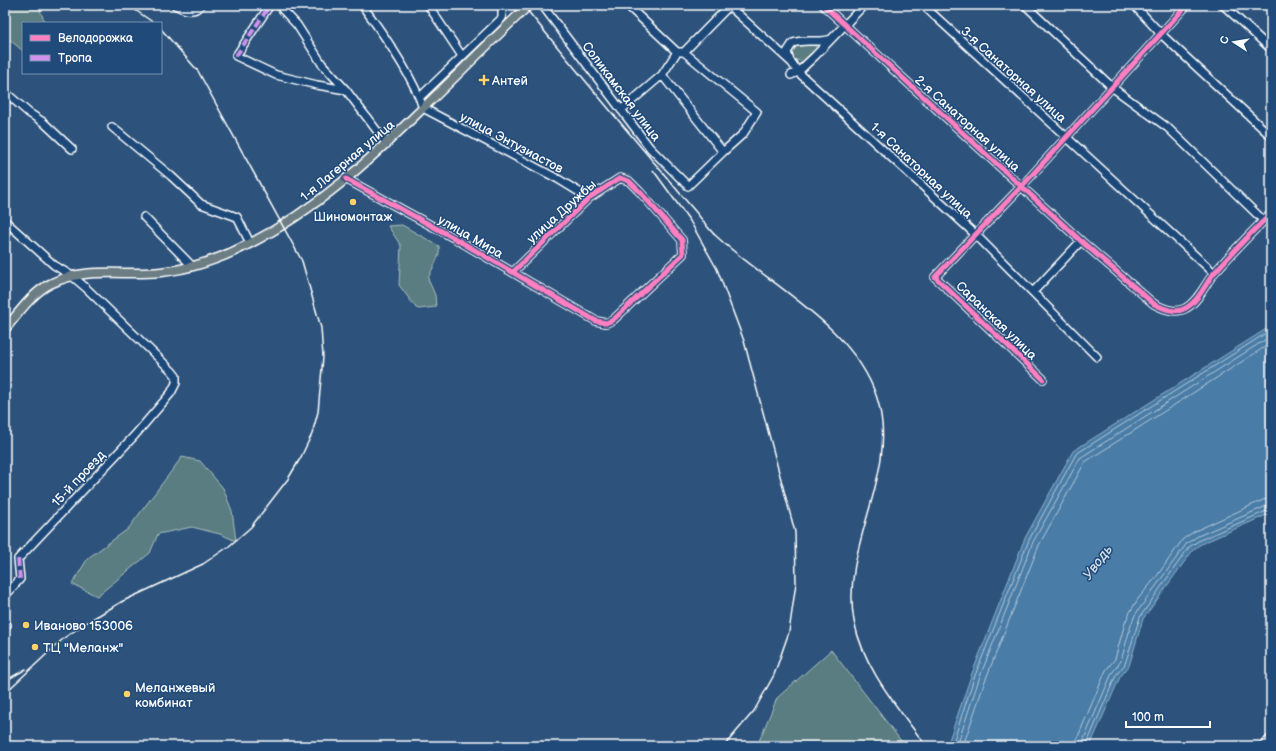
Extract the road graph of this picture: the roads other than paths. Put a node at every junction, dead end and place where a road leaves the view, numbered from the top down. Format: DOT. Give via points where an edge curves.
graph roads {
  1 [pos="175,5"];
  2 [pos="201,5"];
  3 [pos="270,5"];
  4 [pos="281,5"];
  5 [pos="362,5"];
  6 [pos="428,5"];
  7 [pos="502,5"];
  8 [pos="529,5"];
  9 [pos="542,5"];
  10 [pos="627,5"];
  11 [pos="729,5"];
  12 [pos="822,5"];
  13 [pos="864,5"];
  14 [pos="923,5"];
  15 [pos="1025,5"];
  16 [pos="1134,5"];
  17 [pos="1188,5"];
  18 [pos="1224,5"];
  19 [pos="845,26"];
  20 [pos="1160,34"];
  21 [pos="831,39"];
  22 [pos="1271,49"];
  23 [pos="681,52"];
  24 [pos="462,56"];
  25 [pos="792,63"];
  26 [pos="807,63"];
  27 [pos="794,74"];
  28 [pos="662,75"];
  29 [pos="1113,88"];
  30 [pos="346,90"];
  31 [pos="5,92"];
  32 [pos="420,97"];
  33 [pos="423,108"];
  34 [pos="622,110"];
  35 [pos="112,127"];
  36 [pos="1271,136"];
  37 [pos="1068,137"];
  38 [pos="387,144"];
  39 [pos="72,149"];
  40 [pos="723,152"];
  41 [pos="346,179"];
  42 [pos="1022,186"];
  43 [pos="589,198"];
  44 [pos="1271,214"];
  45 [pos="144,217"];
  46 [pos="1264,221"];
  47 [pos="5,222"];
  48 [pos="976,235"];
  49 [pos="1081,241"];
  50 [pos="250,244"];
  51 [pos="192,266"];
  52 [pos="513,272"];
  53 [pos="1214,273"];
  54 [pos="72,276"];
  55 [pos="1033,292"];
  56 [pos="606,323"];
  57 [pos="5,329"];
  58 [pos="1097,357"];
  59 [pos="1043,379"];
  60 [pos="5,596"];
  61 [pos="1271,738"];
  62 [pos="1263,746"];
  1 -- 2 [label="street" via="193,11"];
  3 -- 30 [label="street" via="236,56 276,75"];
  4 -- 30 [label="street" via="322,64"];
  5 -- 32 [label="street"];
  6 -- 24 [label="street"];
  7 -- 24 [label="street" via="502,18"];
  8 -- 33 [label="main road, 1-я Лагерная улица"];
  9 -- 34 [label="street, Соликамская улица"];
  10 -- 23 [label="street"];
  11 -- 23 [label="street"];
  11 -- 25 [label="street, 1-я Санаторная улица"];
  12 -- 19 [label="street, 2-я Санаторная улица"];
  13 -- 19 [label="street"];
  14 -- 37 [label="street, 3-я Санаторная улица"];
  15 -- 29 [label="street"];
  16 -- 20 [label="street"];
  17 -- 20 [label="street"];
  18 -- 22 [label="street"];
  19 -- 21 [label="street"];
  19 -- 42 [label="street, 2-я Санаторная улица"];
  20 -- 29 [label="street"];
  20 -- 36 [label="street"];
  21 -- 25 [label="street" via="793,43 787,52"];
  21 -- 26 [label="street"];
  23 -- 28 [label="street"];
  23 -- 40 [label="street" via="758,112 743,134"];
  24 -- 32 [label="street"];
  25 -- 26 [label="street" via="799,66"];
  25 -- 27 [label="street, 1-я Санаторная улица"];
  26 -- 27 [label="street"];
  27 -- 48 [label="street, 1-я Санаторная улица"];
  28 -- 34 [label="street"];
  28 -- 40 [label="street"];
  29 -- 37 [label="street"];
  29 -- 46 [label="street" via="1168,128"];
  30 -- 38 [label="street"];
  31 -- 39 [label="street"];
  32 -- 33 [label="street"];
  33 -- 38 [label="main road, 1-я Лагерная улица"];
  33 -- 43 [label="street, улица Энтузиастов"];
  34 -- 40 [label="street, Соликамская улица" via="650,148 688,186"];
  35 -- 50 [label="street" via="200,204 237,217"];
  37 -- 42 [label="street"];
  37 -- 53 [label="street, 3-я Санаторная улица"];
  38 -- 41 [label="main road, 1-я Лагерная улица"];
  41 -- 50 [label="main road, 1-я Лагерная улица" via="303,212"];
  41 -- 52 [label="street, улица Мира"];
  42 -- 48 [label="street"];
  42 -- 49 [label="street, 2-я Санаторная улица"];
  43 -- 52 [label="street, улица Дружбы"];
  43 -- 56 [label="street, улица Дружбы" via="620,178 629,181 682,240 683,254 613,320"];
  44 -- 46 [label="street"];
  45 -- 51 [label="street"];
  46 -- 53 [label="street"];
  47 -- 54 [label="street" via="54,265"];
  48 -- 55 [label="street, 1-я Санаторная улица"];
  48 -- 59 [label="street, Саранская улица" via="936,277"];
  49 -- 53 [label="street, 2-я Санаторная улица" via="1154,304 1169,310 1186,309 1191,305"];
  49 -- 55 [label="street"];
  50 -- 51 [label="main road, 1-я Лагерная улица"];
  51 -- 54 [label="main road, 1-я Лагерная улица" via="161,272 92,272"];
  52 -- 56 [label="street, улица Мира" via="596,321"];
  54 -- 57 [label="main road, 1-я Лагерная улица" via="49,284 39,291"];
  54 -- 60 [label="street, 15-й проезд" via="176,376 176,382 171,393 135,435 18,559 20,579"];
  55 -- 58 [label="street, 1-я Санаторная улица"];
  61 -- 62 [label="street"];
}
